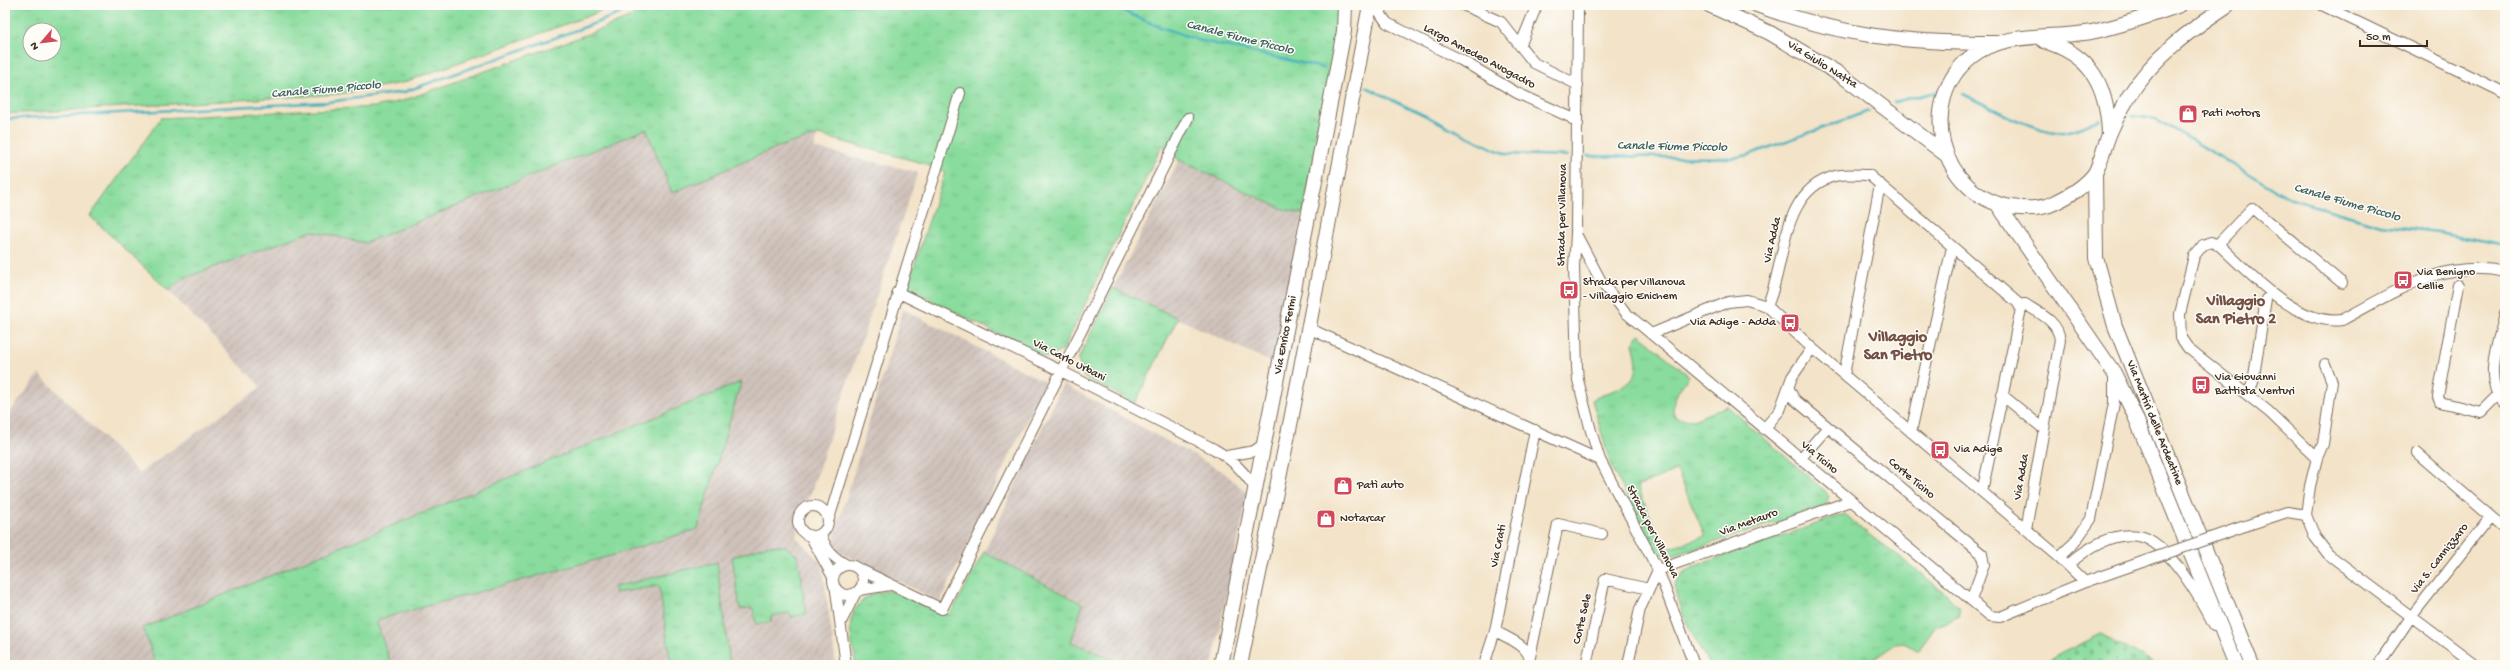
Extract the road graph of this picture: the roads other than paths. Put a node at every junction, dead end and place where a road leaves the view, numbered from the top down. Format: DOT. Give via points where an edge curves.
graph roads {
  1 [pos="1345,5"];
  2 [pos="1370,5"];
  3 [pos="1384,5"];
  4 [pos="1464,5"];
  5 [pos="1536,5"];
  6 [pos="1578,5"];
  7 [pos="1709,5"];
  8 [pos="1757,5"];
  9 [pos="2180,5"];
  10 [pos="2228,5"];
  11 [pos="2322,5"];
  12 [pos="2034,39"];
  13 [pos="1996,43"];
  14 [pos="1520,46"];
  15 [pos="1578,85"];
  16 [pos="960,93"];
  17 [pos="2505,93"];
  18 [pos="1188,118"];
  19 [pos="1578,124"];
  20 [pos="2109,133"];
  21 [pos="1945,154"];
  22 [pos="2095,173"];
  23 [pos="1880,184"];
  24 [pos="1998,205"];
  25 [pos="1576,234"];
  26 [pos="2212,244"];
  27 [pos="1952,247"];
  28 [pos="2505,272"];
  29 [pos="2342,283"];
  30 [pos="2458,286"];
  31 [pos="897,292"];
  32 [pos="2266,299"];
  33 [pos="2019,305"];
  34 [pos="1767,306"];
  35 [pos="2505,314"];
  36 [pos="1308,328"];
  37 [pos="1651,334"];
  38 [pos="1812,348"];
  39 [pos="2325,364"];
  40 [pos="1061,371"];
  41 [pos="2114,373"];
  42 [pos="1844,375"];
  43 [pos="1788,389"];
  44 [pos="2002,395"];
  45 [pos="2248,395"];
  46 [pos="2497,396"];
  47 [pos="2505,403"];
  48 [pos="1828,426"];
  49 [pos="1764,429"];
  50 [pos="2044,429"];
  51 [pos="1535,430"];
  52 [pos="1911,432"];
  53 [pos="1264,444"];
  54 [pos="2417,453"];
  55 [pos="1227,456"];
  56 [pos="2317,458"];
  57 [pos="1800,459"];
  58 [pos="1600,460"];
  59 [pos="1256,490"];
  60 [pos="1982,492"];
  61 [pos="835,494"];
  62 [pos="1850,501"];
  63 [pos="817,506"];
  64 [pos="2306,515"];
  65 [pos="2490,516"];
  66 [pos="828,522"];
  67 [pos="2026,529"];
  68 [pos="2505,529"];
  69 [pos="1602,534"];
  70 [pos="816,536"];
  71 [pos="2059,557"];
  72 [pos="2068,565"];
  73 [pos="852,566"];
  74 [pos="1658,570"];
  75 [pos="833,577"];
  76 [pos="2085,582"];
  77 [pos="892,585"];
  78 [pos="1649,589"];
  79 [pos="836,591"];
  80 [pos="857,592"];
  81 [pos="1971,600"];
  82 [pos="2411,618"];
  83 [pos="841,622"];
  84 [pos="1495,631"];
  85 [pos="1530,661"];
  86 [pos="1589,664"];
  87 [pos="846,665"];
  88 [pos="1221,665"];
  89 [pos="1240,665"];
  90 [pos="1484,665"];
  91 [pos="1628,665"];
  92 [pos="1694,665"];
  93 [pos="2235,665"];
  94 [pos="2252,665"];
  95 [pos="2378,665"];
  96 [pos="2476,665"];
  1 -- 53 [label="street, Via Enrico Fermi" via="1341,46"];
  2 -- 36 [label="street, Via Enrico Fermi"];
  3 -- 19 [label="street, Largo Amedeo Avogadro" via="1380,13 1387,23 1461,60 1517,93 1570,116"];
  4 -- 14 [label="street, Largo Amedeo Avogadro" via="1501,22"];
  5 -- 14 [label="street"];
  6 -- 15 [label="street, Strada per Villanova"];
  7 -- 21 [label="street, Via Giulio Natta" via="1770,33 1841,75"];
  8 -- 13 [label="street" via="1843,32 1931,43"];
  9 -- 12 [label="street" via="2096,31"];
  10 -- 20 [label="street" via="2195,26 2169,48 2130,95"];
  11 -- 17 [label="street"];
  12 -- 13 [label="street" via="2015,38"];
  12 -- 20 [label="street" via="2060,46 2082,60 2099,82 2106,100"];
  13 -- 21 [label="street" via="1972,56 1954,76 1942,100 1939,128"];
  14 -- 15 [label="street, Largo Amedeo Avogadro" via="1534,63"];
  15 -- 19 [label="street, Strada per Villanova"];
  16 -- 31 [label="street"];
  18 -- 40 [label="street"];
  19 -- 25 [label="street, Strada per Villanova"];
  20 -- 22 [label="street"];
  21 -- 24 [label="street" via="1962,181 1976,194"];
  22 -- 24 [label="street" via="2076,192 2052,205 2025,209"];
  22 -- 94 [label="street, Via Martiri delle Ardeatine" via="2096,258 2114,326"];
  23 -- 27 [label="street, Via Adda"];
  23 -- 34 [label="street, Via Adda" via="1869,175 1836,176 1815,185 1803,196 1792,215 1774,291"];
  23 -- 42 [label="street"];
  24 -- 41 [label="street, Via Martiri delle Ardeatine"];
  25 -- 37 [label="street, Via Ticino" via="1602,283 1626,314"];
  25 -- 58 [label="street, Strada per Villanova" via="1574,267 1578,380"];
  26 -- 28 [label="street" via="2286,303 2305,314 2331,322 2342,320 2436,273 2461,268"];
  26 -- 29 [label="street" via="2252,208"];
  26 -- 45 [label="street" via="2194,256 2180,314 2181,338 2188,348"];
  27 -- 33 [label="street, Via Adda"];
  27 -- 52 [label="street"];
  30 -- 46 [label="street" via="2438,397 2440,402 2481,412"];
  31 -- 40 [label="street, Via Carlo Urbani"];
  31 -- 61 [label="street"];
  32 -- 45 [label="street" via="2253,382"];
  33 -- 44 [label="street" via="2021,309"];
  33 -- 50 [label="street, Via Adda" via="2025,304 2046,317 2059,331 2060,340"];
  34 -- 37 [label="street" via="1747,300 1728,302"];
  34 -- 38 [label="street"];
  35 -- 46 [label="street" via="2493,369 2493,386"];
  36 -- 51 [label="street, Via Enrico Fermi"];
  36 -- 89 [label="street, Via Enrico Fermi"];
  37 -- 49 [label="street, Via Ticino"];
  38 -- 42 [label="street"];
  38 -- 43 [label="street" via="1792,377"];
  39 -- 56 [label="street" via="2332,382 2324,444"];
  40 -- 55 [label="street, Via Carlo Urbani"];
  40 -- 77 [label="street" via="942,609"];
  41 -- 71 [label="street" via="2114,403 2091,519 2074,544"];
  41 -- 93 [label="street, Via Martiri delle Ardeatine" via="2135,416"];
  42 -- 52 [label="street"];
  43 -- 48 [label="street, Corte Ticino" via="1794,399"];
  43 -- 49 [label="street" via="1780,410"];
  44 -- 50 [label="street"];
  44 -- 60 [label="street"];
  45 -- 56 [label="street"];
  46 -- 47 [label="street"];
  48 -- 57 [label="street"];
  48 -- 81 [label="street, Corte Ticino" via="1982,554 1984,565"];
  49 -- 57 [label="street, Via Ticino"];
  50 -- 67 [label="street, Via Adda"];
  51 -- 58 [label="street, Via Enrico Fermi"];
  51 -- 84 [label="street, Via Crati"];
  52 -- 60 [label="street"];
  53 -- 55 [label="street" via="1254,451"];
  53 -- 59 [label="street, Via Enrico Fermi"];
  54 -- 65 [label="street"];
  55 -- 59 [label="street, Via Carlo Urbani"];
  56 -- 64 [label="street"];
  57 -- 62 [label="street, Via Ticino"];
  58 -- 74 [label="street, Strada per Villanova"];
  59 -- 88 [label="street, Via Enrico Fermi"];
  60 -- 67 [label="street"];
  61 -- 63 [label="street" via="826,504"];
  61 -- 66 [label="street"];
  62 -- 74 [label="street, Via Metauro"];
  62 -- 81 [label="street, Via Ticino"];
  63 -- 66 [label="street" via="826,512"];
  63 -- 70 [label="street" via="808,507 798,518 802,532"];
  64 -- 76 [label="street, Via Ticino, bridge" via="2287,512"];
  64 -- 82 [label="street" via="2315,537 2328,554"];
  65 -- 68 [label="street"];
  65 -- 82 [label="street, Via S. Cannizzaro"];
  66 -- 70 [label="street"];
  67 -- 71 [label="street"];
  69 -- 85 [label="street" via="1558,524"];
  70 -- 73 [label="street" via="830,554"];
  70 -- 75 [label="street"];
  71 -- 72 [label="street"];
  72 -- 76 [label="street"];
  72 -- 93 [label="street" via="2087,548 2113,538 2139,536 2153,541 2180,568"];
  73 -- 75 [label="street" via="838,568"];
  73 -- 77 [label="street"];
  73 -- 80 [label="street" via="863,581"];
  74 -- 78 [label="street"];
  74 -- 92 [label="street, Strada per Villanova"];
  75 -- 79 [label="street"];
  76 -- 81 [label="street, Via Ticino" via="2000,617 1990,616"];
  77 -- 80 [label="street"];
  78 -- 86 [label="street, Corte Sele" via="1605,579"];
  78 -- 91 [label="street" via="1640,609"];
  79 -- 80 [label="street" via="845,596"];
  79 -- 83 [label="street"];
  80 -- 83 [label="street"];
  82 -- 95 [label="street, Via S. Cannizzaro"];
  82 -- 96 [label="street"];
  83 -- 87 [label="street"];
  84 -- 85 [label="street" via="1518,644"];
  84 -- 90 [label="street, Via Crati"];
}
